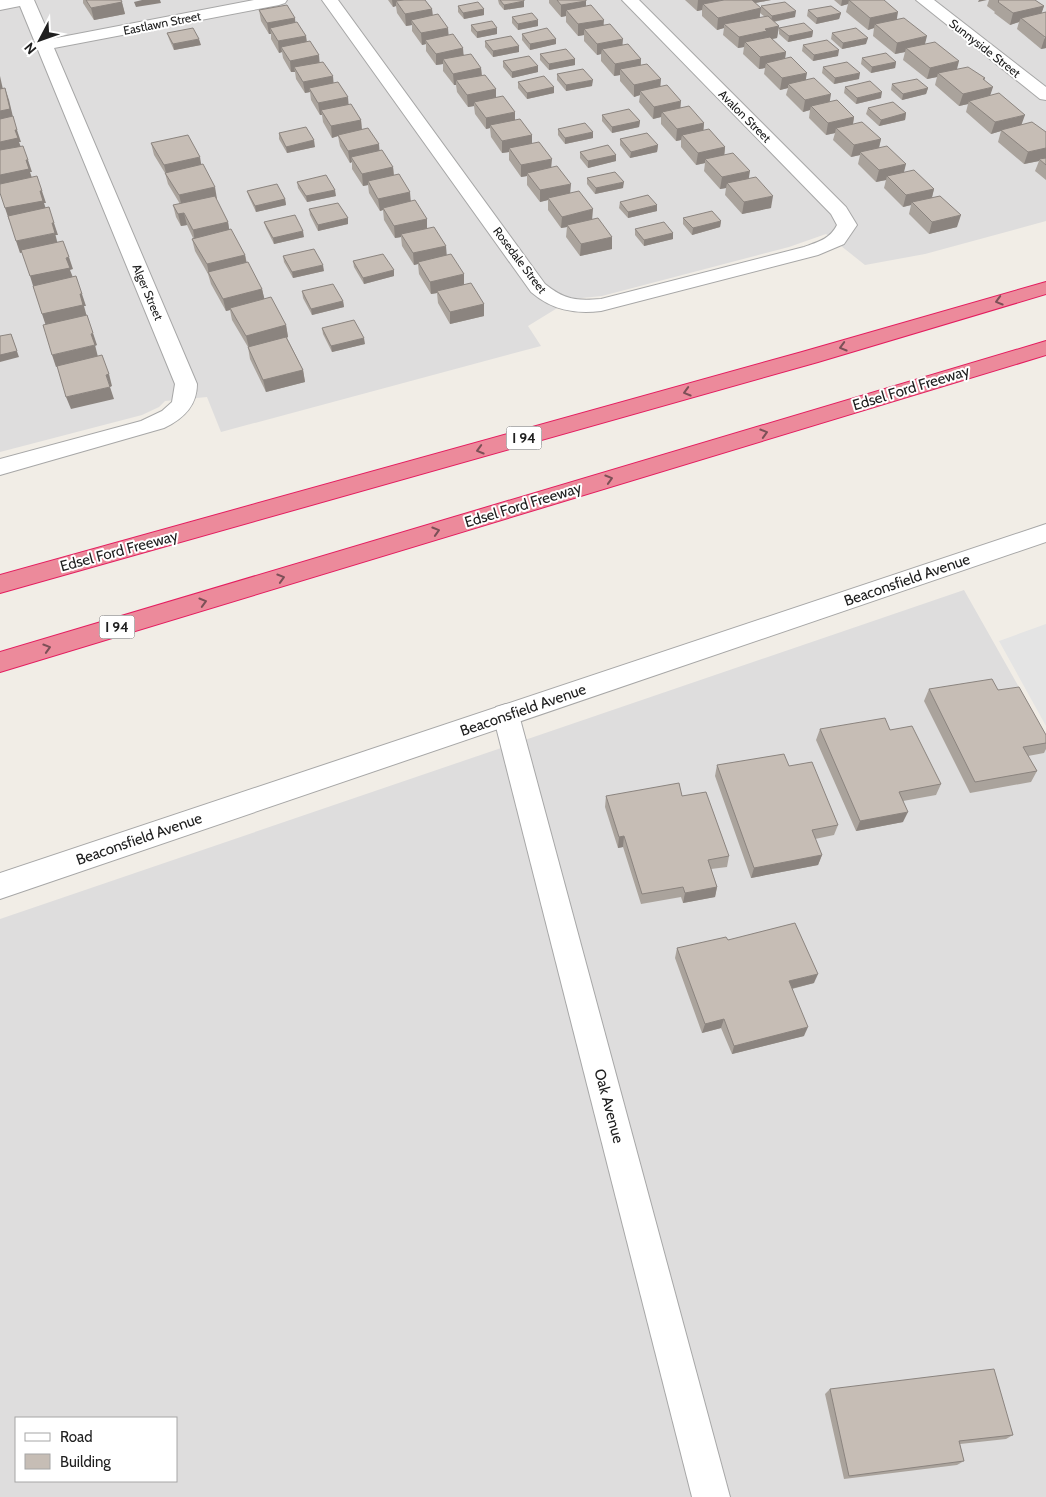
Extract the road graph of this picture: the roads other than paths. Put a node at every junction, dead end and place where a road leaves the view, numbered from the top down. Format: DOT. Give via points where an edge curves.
graph roads {
  1 [pos="26,0"];
  2 [pos="279,0"];
  3 [pos="330,0"];
  4 [pos="630,0"];
  5 [pos="924,0"];
  6 [pos="0,5"];
  7 [pos="45,45"];
  8 [pos="1046,95"];
  9 [pos="842,238"];
  10 [pos="1046,288"];
  11 [pos="1046,348"];
  12 [pos="0,467"];
  13 [pos="1046,533"];
  14 [pos="0,584"];
  15 [pos="0,662"];
  16 [pos="506,715"];
  17 [pos="0,886"];
  18 [pos="711,1497"];
  1 -- 6 [label="street"];
  1 -- 7 [label="street, Alger Street"];
  2 -- 7 [label="street, Eastlawn Street"];
  3 -- 9 [label="street, Rosedale Street" via="538,288 550,299 564,305 601,305 811,251"];
  4 -- 9 [label="street, Avalon Street" via="839,211 846,225"];
  5 -- 8 [label="street, Sunnyside Street"];
  7 -- 12 [label="street, Alger Street" via="188,394 183,405 170,417 149,426"];
  10 -- 14 [label="highway, Edsel Ford Freeway / I 94, one-way"];
  15 -- 11 [label="highway, Edsel Ford Freeway / I 94, one-way"];
  13 -- 16 [label="street, Beaconsfield Avenue"];
  16 -- 17 [label="street, Beaconsfield Avenue"];
  16 -- 18 [label="street, Oak Avenue"];
}
